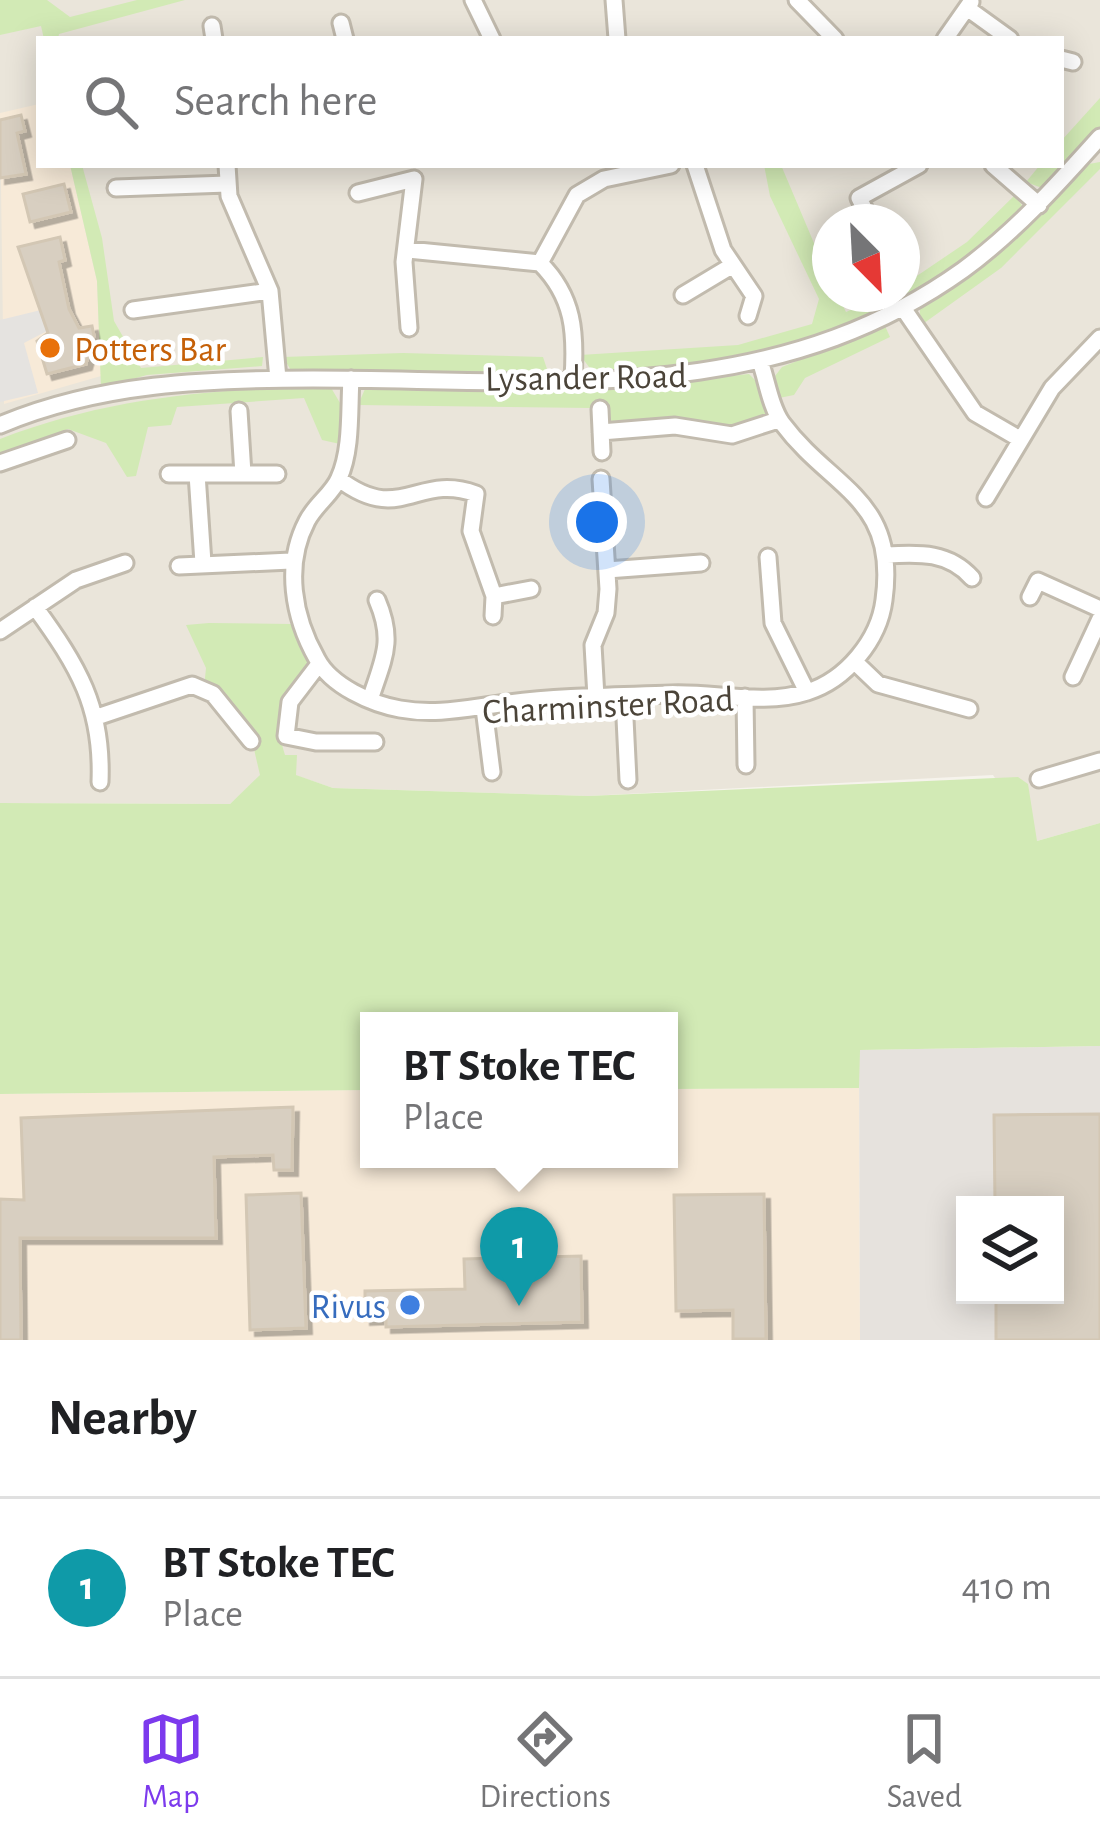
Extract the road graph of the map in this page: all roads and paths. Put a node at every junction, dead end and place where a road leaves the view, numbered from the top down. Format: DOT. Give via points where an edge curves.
graph roads {
  1 [pos="473,0"];
  2 [pos="614,0"];
  3 [pos="809,4"];
  4 [pos="970,4"];
  5 [pos="491,36"];
  6 [pos="617,36"];
  7 [pos="834,36"];
  8 [pos="947,36"];
  9 [pos="1007,36"];
  10 [pos="1098,143"];
  11 [pos="227,168"];
  12 [pos="657,168"];
  13 [pos="696,168"];
  14 [pos="914,168"];
  15 [pos="996,168"];
  16 [pos="410,172"];
  17 [pos="227,184"];
  18 [pos="116,188"];
  19 [pos="358,193"];
  20 [pos="853,204"];
  21 [pos="1039,205"];
  22 [pos="408,250"];
  23 [pos="540,263"];
  24 [pos="733,265"];
  25 [pos="270,290"];
  26 [pos="682,295"];
  27 [pos="920,297"];
  28 [pos="133,310"];
  29 [pos="894,312"];
  30 [pos="906,312"];
  31 [pos="748,316"];
  32 [pos="409,328"];
  33 [pos="1100,338"];
  34 [pos="761,364"];
  35 [pos="573,378"];
  36 [pos="278,379"];
  37 [pos="351,379"];
  38 [pos="600,409"];
  39 [pos="238,411"];
  40 [pos="778,420"];
  41 [pos="0,425"];
  42 [pos="602,432"];
  43 [pos="1018,438"];
  44 [pos="67,440"];
  45 [pos="602,452"];
  46 [pos="0,463"];
  47 [pos="169,474"];
  48 [pos="197,474"];
  49 [pos="242,474"];
  50 [pos="277,474"];
  51 [pos="339,479"];
  52 [pos="601,479"];
  53 [pos="986,498"];
  54 [pos="887,555"];
  55 [pos="768,557"];
  56 [pos="291,561"];
  57 [pos="125,562"];
  58 [pos="203,562"];
  59 [pos="701,563"];
  60 [pos="179,566"];
  61 [pos="607,570"];
  62 [pos="972,578"];
  63 [pos="531,590"];
  64 [pos="494,596"];
  65 [pos="1030,597"];
  66 [pos="377,600"];
  67 [pos="35,607"];
  68 [pos="1100,609"];
  69 [pos="493,616"];
  70 [pos="1100,619"];
  71 [pos="0,631"];
  72 [pos="855,662"];
  73 [pos="319,664"];
  74 [pos="1073,677"];
  75 [pos="807,692"];
  76 [pos="596,697"];
  77 [pos="745,697"];
  78 [pos="624,698"];
  79 [pos="370,700"];
  80 [pos="484,708"];
  81 [pos="969,709"];
  82 [pos="98,717"];
  83 [pos="289,737"];
  84 [pos="250,741"];
  85 [pos="375,742"];
  86 [pos="291,755"];
  87 [pos="1100,761"];
  88 [pos="746,765"];
  89 [pos="492,772"];
  90 [pos="1039,778"];
  91 [pos="628,780"];
  92 [pos="100,782"];
  1 -- 5 [label="street"];
  2 -- 6 [label="street"];
  3 -- 7 [label="street"];
  4 -- 8 [label="street"];
  4 -- 9 [label="street"];
  10 -- 21 [label="street, Lysander Road"];
  11 -- 17 [label="street"];
  12 -- 23 [label="street" via="604,179 577,195"];
  13 -- 24 [label="street"];
  14 -- 20 [label="street"];
  15 -- 21 [label="street"];
  16 -- 19 [label="street"];
  16 -- 22 [label="street"];
  17 -- 18 [label="street"];
  17 -- 25 [label="street"];
  21 -- 27 [label="street, Lysander Road"];
  22 -- 23 [label="street"];
  22 -- 32 [label="street"];
  23 -- 35 [label="street" via="576,328"];
  24 -- 26 [label="street"];
  24 -- 31 [label="street" via="754,296"];
  25 -- 28 [label="street"];
  25 -- 36 [label="street"];
  29 -- 34 [label="street, Lysander Road"];
  30 -- 43 [label="street" via="975,413"];
  33 -- 43 [label="street"];
  34 -- 35 [label="street, Lysander Road"];
  34 -- 40 [label="street"];
  35 -- 37 [label="street, Lysander Road"];
  36 -- 37 [label="street, Lysander Road"];
  36 -- 41 [label="street, Lysander Road" via="94,395"];
  37 -- 51 [label="street"];
  38 -- 42 [label="street"];
  39 -- 49 [label="street"];
  40 -- 42 [label="street" via="732,436 675,426"];
  40 -- 54 [label="street" via="872,513"];
  42 -- 45 [label="street"];
  43 -- 53 [label="street"];
  44 -- 46 [label="street"];
  47 -- 48 [label="street"];
  48 -- 49 [label="street"];
  48 -- 58 [label="street"];
  49 -- 50 [label="street"];
  51 -- 56 [label="street" via="307,520"];
  51 -- 64 [label="street" via="363,497 397,502 439,487 476,494 476,555"];
  52 -- 61 [label="street"];
  54 -- 62 [label="street" via="947,559"];
  54 -- 72 [label="street" via="884,604"];
  55 -- 75 [label="street" via="773,623"];
  56 -- 58 [label="street"];
  56 -- 73 [label="street"];
  57 -- 67 [label="street"];
  58 -- 60 [label="street"];
  59 -- 61 [label="street"];
  61 -- 76 [label="street" via="606,613 593,646"];
  63 -- 64 [label="street"];
  64 -- 69 [label="street"];
  65 -- 68 [label="street" via="1041,574"];
  66 -- 79 [label="street" via="389,628"];
  67 -- 71 [label="street"];
  67 -- 82 [label="street" via="72,658"];
  70 -- 74 [label="street"];
  72 -- 75 [label="street, Charminster Road"];
  72 -- 81 [label="street" via="878,684"];
  73 -- 79 [label="street, Charminster Road"];
  73 -- 83 [label="street" via="290,702 283,729"];
  75 -- 77 [label="street, Charminster Road"];
  76 -- 78 [label="street, Charminster Road"];
  76 -- 80 [label="street, Charminster Road"];
  77 -- 78 [label="street, Charminster Road"];
  77 -- 88 [label="street"];
  78 -- 91 [label="street"];
  79 -- 80 [label="street, Charminster Road" via="434,713"];
  80 -- 89 [label="street"];
  82 -- 84 [label="street" via="192,685 213,694"];
  82 -- 92 [label="street"];
  83 -- 85 [label="street"];
  83 -- 86 [label="street"];
  87 -- 90 [label="street"];
}
